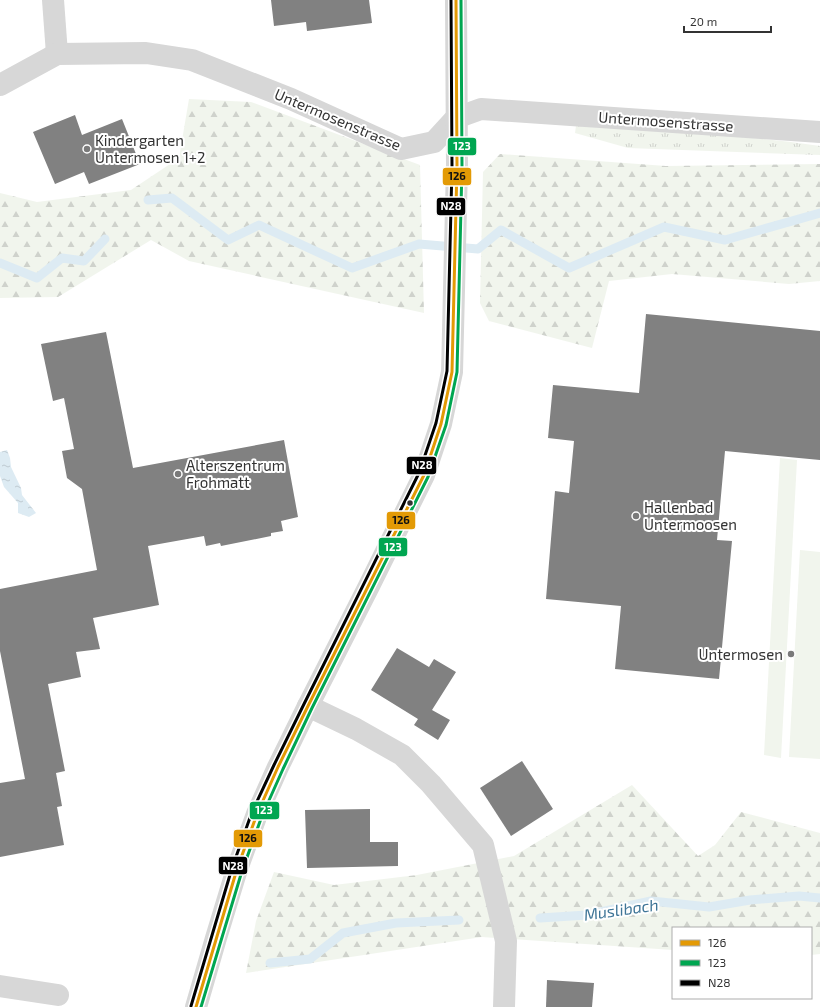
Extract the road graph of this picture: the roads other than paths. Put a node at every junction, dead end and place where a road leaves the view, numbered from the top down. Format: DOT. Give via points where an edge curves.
graph roads {
  1 [pos="53,0"];
  2 [pos="456,0"];
  3 [pos="57,54"];
  4 [pos="0,85"];
  5 [pos="456,118"];
  6 [pos="820,132"];
  7 [pos="308,706"];
  8 [pos="0,986"];
  9 [pos="58,995"];
  10 [pos="196,1007"];
  11 [pos="504,1007"];
  1 -- 3 [label="street"];
  2 -- 5 [label="street"];
  3 -- 4 [label="street, Untermosenstrasse"];
  3 -- 5 [label="street, Untermosenstrasse" via="146,53 192,60 291,98 401,149 434,142"];
  5 -- 6 [label="street, Untermosenstrasse" via="481,109"];
  5 -- 7 [label="street" via="452,372 441,424 424,475"];
  7 -- 10 [label="street" via="257,814 220,924"];
  7 -- 11 [label="street" via="402,755 431,784 483,846 506,941"];
  8 -- 9 [label="street"];
}
